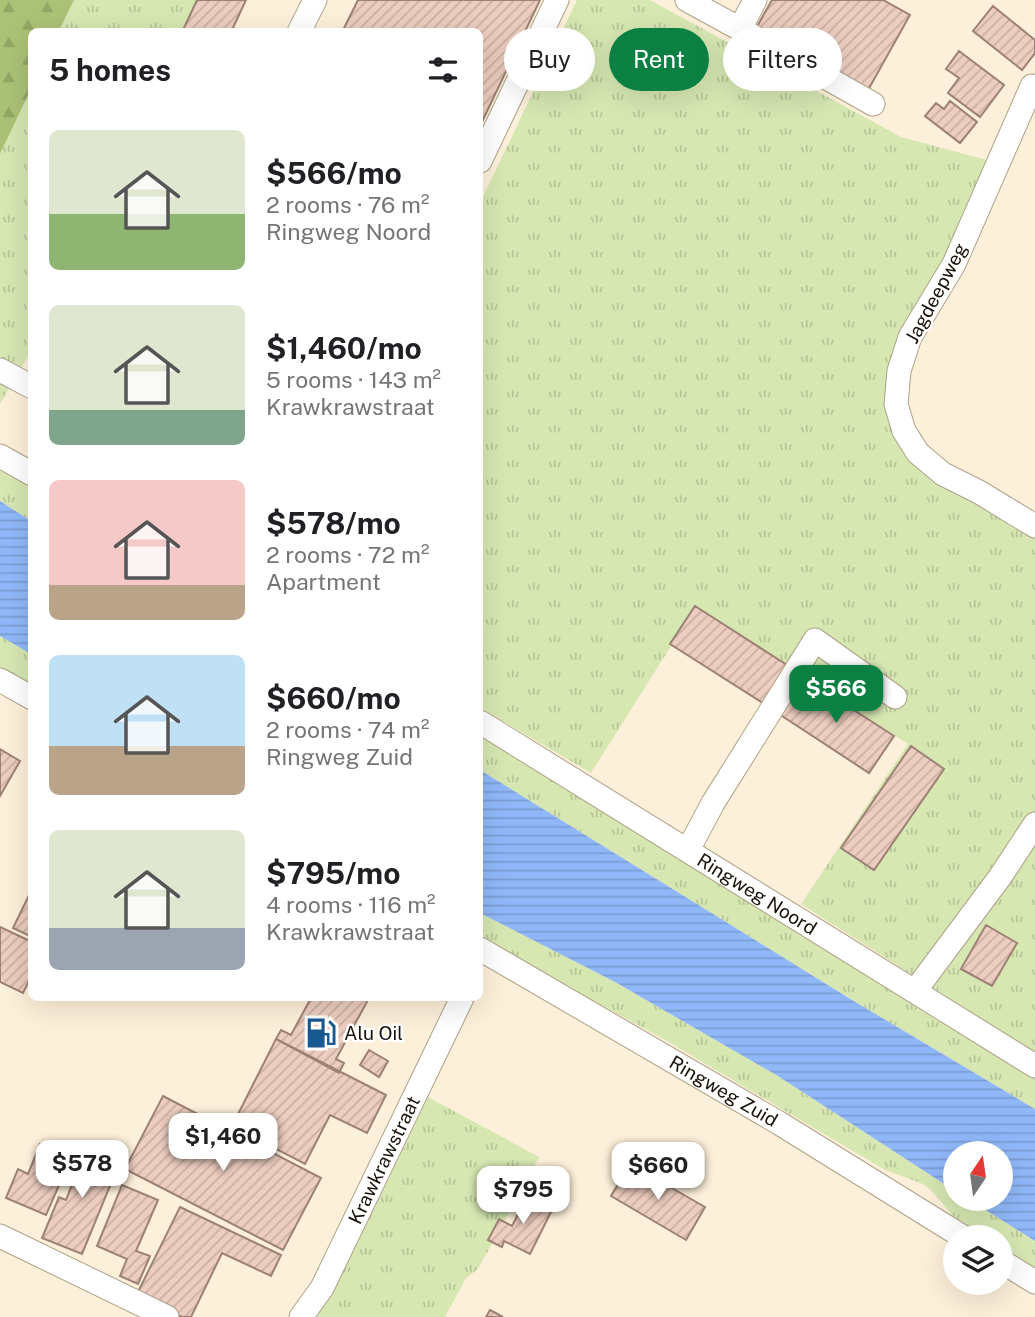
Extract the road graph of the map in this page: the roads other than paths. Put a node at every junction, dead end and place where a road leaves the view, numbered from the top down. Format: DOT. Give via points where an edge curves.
graph roads {
  1 [pos="315,0"];
  2 [pos="557,0"];
  3 [pos="687,0"];
  4 [pos="755,0"];
  5 [pos="301,28"];
  6 [pos="738,28"];
  7 [pos="741,28"];
  8 [pos="1032,86"];
  9 [pos="842,87"];
  10 [pos="873,104"];
  11 [pos="483,155"];
  12 [pos="0,370"];
  13 [pos="28,385"];
  14 [pos="0,456"];
  15 [pos="28,472"];
  16 [pos="1035,526"];
  17 [pos="0,680"];
  18 [pos="28,696"];
  19 [pos="895,697"];
  20 [pos="483,724"];
  21 [pos="1035,824"];
  22 [pos="688,850"];
  23 [pos="483,955"];
  24 [pos="915,991"];
  25 [pos="461,1001"];
  26 [pos="1035,1066"];
  27 [pos="944,1225"];
  28 [pos="0,1237"];
  29 [pos="1013,1268"];
  30 [pos="1035,1282"];
  31 [pos="167,1317"];
  32 [pos="301,1317"];
  1 -- 5 [label="street"];
  2 -- 11 [label="street"];
  3 -- 6 [label="street"];
  4 -- 7 [label="street"];
  8 -- 16 [label="street, Jagdeepweg" via="954,264 910,337 899,372 896,404 904,432 918,453 943,474"];
  9 -- 10 [label="street"];
  12 -- 13 [label="street"];
  14 -- 15 [label="street"];
  17 -- 18 [label="street"];
  19 -- 22 [label="street" via="815,640"];
  20 -- 22 [label="street, Ringweg Noord"];
  21 -- 24 [label="street"];
  22 -- 24 [label="street, Ringweg Noord"];
  23 -- 27 [label="street, Ringweg Zuid" via="779,1123"];
  24 -- 26 [label="street, Ringweg Noord"];
  25 -- 32 [label="street, Krawkrawstraat" via="322,1288"];
  28 -- 31 [label="street"];
  29 -- 30 [label="street"];
}
